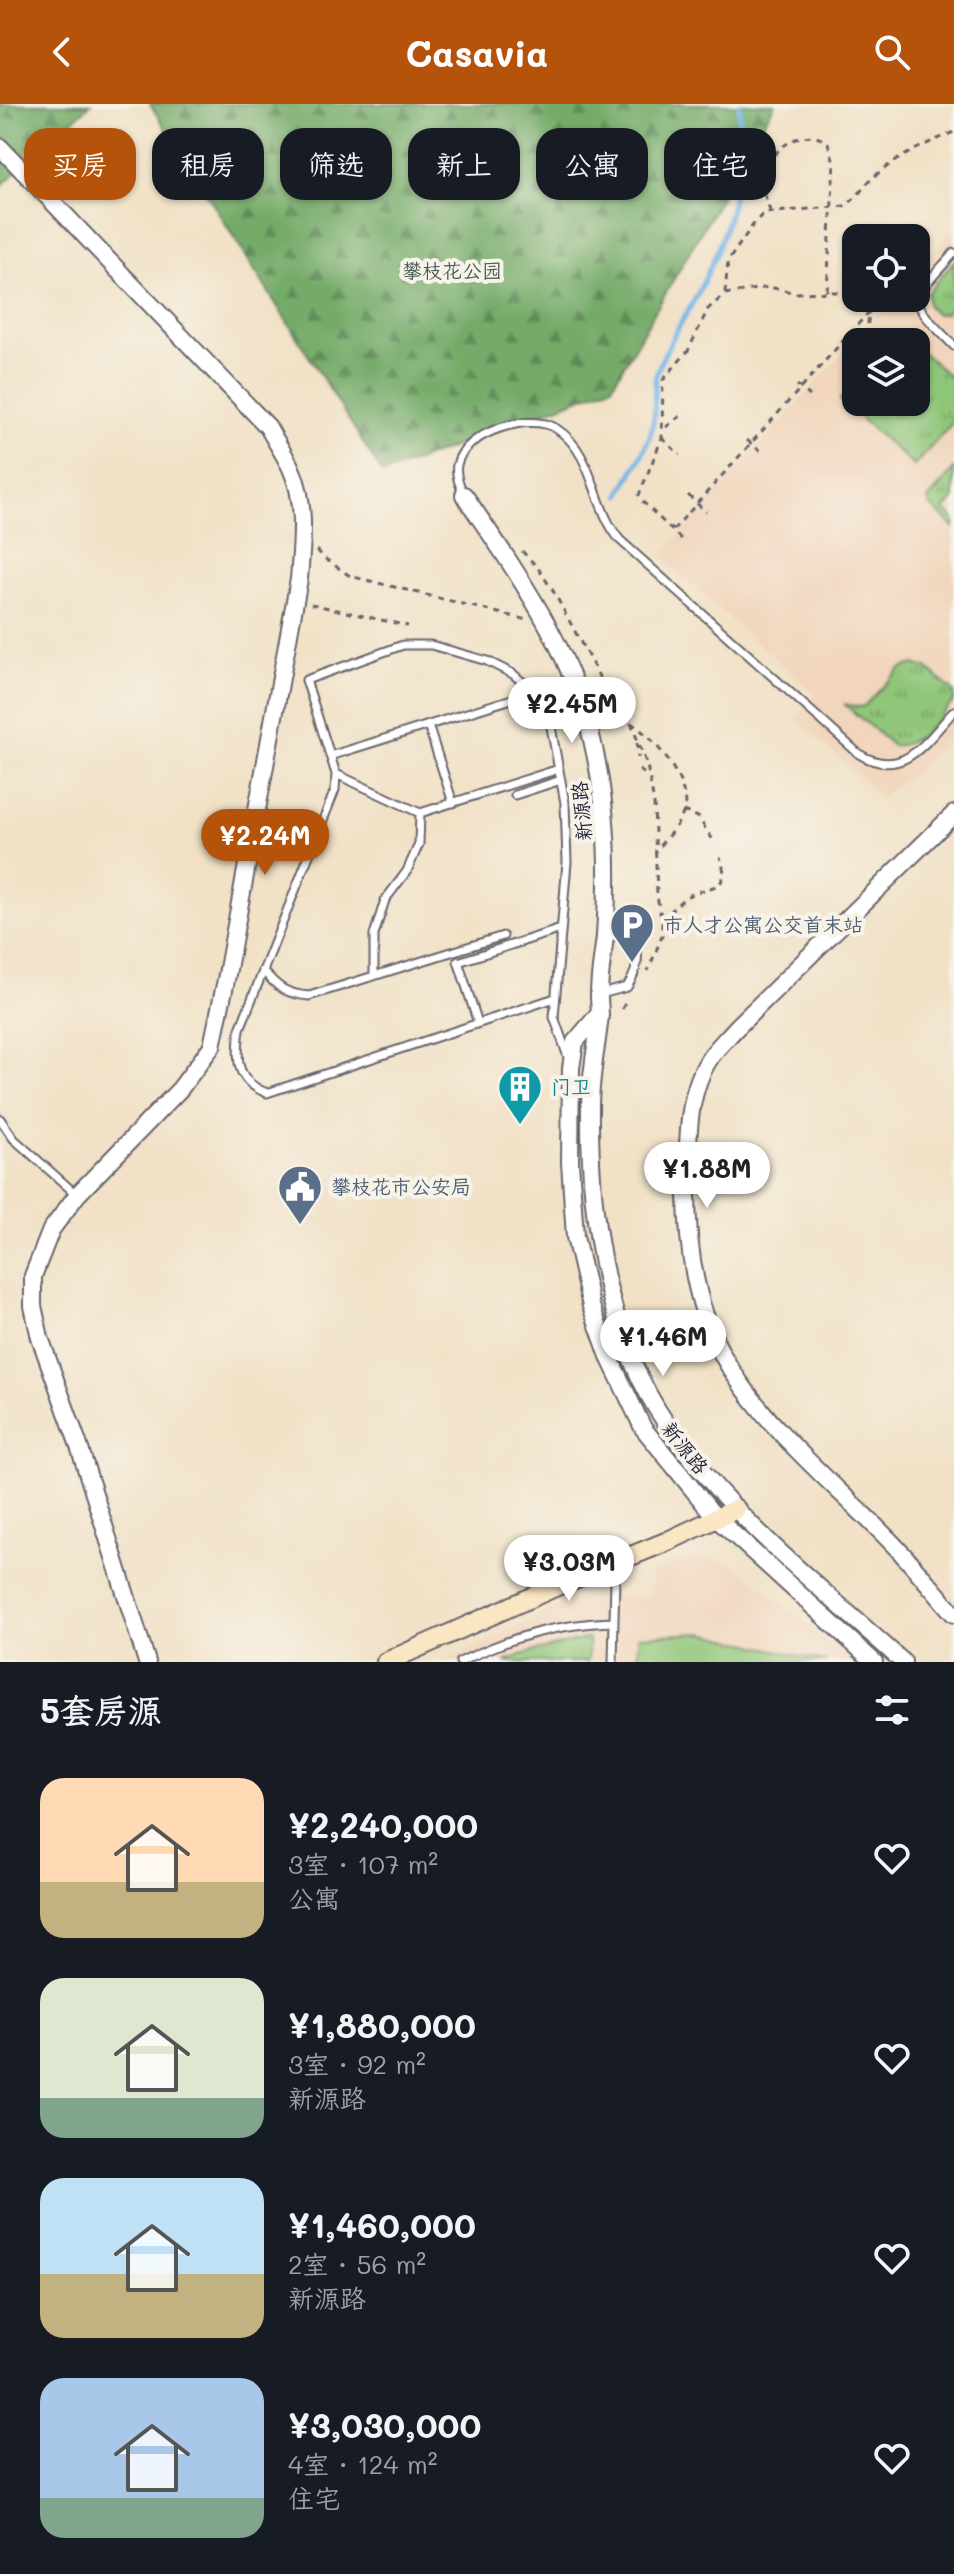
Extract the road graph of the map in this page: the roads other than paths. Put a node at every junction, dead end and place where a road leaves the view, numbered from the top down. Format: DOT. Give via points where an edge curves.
graph roads {
  1 [pos="0,147"];
  2 [pos="954,253"];
  3 [pos="954,346"];
  4 [pos="464,495"];
  5 [pos="534,692"];
  6 [pos="954,711"];
  7 [pos="428,725"];
  8 [pos="330,756"];
  9 [pos="559,769"];
  10 [pos="336,774"];
  11 [pos="561,780"];
  12 [pos="515,795"];
  13 [pos="453,803"];
  14 [pos="420,813"];
  15 [pos="954,814"];
  16 [pos="561,929"];
  17 [pos="605,934"];
  18 [pos="503,936"];
  19 [pos="454,951"];
  20 [pos="458,962"];
  21 [pos="263,970"];
  22 [pos="374,976"];
  23 [pos="599,994"];
  24 [pos="555,998"];
  25 [pos="600,1013"];
  26 [pos="478,1023"];
  27 [pos="571,1068"];
  28 [pos="0,1119"];
  29 [pos="77,1195"];
  30 [pos="736,1509"];
  31 [pos="716,1518"];
  32 [pos="615,1579"];
  33 [pos="954,1614"];
  34 [pos="612,1622"];
  35 [pos="147,1662"];
  36 [pos="386,1662"];
  37 [pos="460,1662"];
  38 [pos="613,1662"];
  39 [pos="874,1662"];
  40 [pos="903,1662"];
  1 -- 29 [label="street" via="268,427 291,468 303,533 212,1046 180,1089"];
  2 -- 3 [label="lane" via="917,301"];
  4 -- 6 [label="lane" via="457,464 473,444 508,425 545,423 577,449 605,518 620,540 859,754 881,764 904,760"];
  4 -- 17 [label="street, 新源路" via="550,626 596,756 604,810"];
  5 -- 7 [label="lane"];
  5 -- 8 [label="lane" via="487,661 431,645 403,645 306,680"];
  5 -- 9 [label="lane" via="549,716"];
  7 -- 8 [label="lane"];
  7 -- 13 [label="lane"];
  8 -- 10 [label="lane"];
  9 -- 11 [label="lane"];
  9 -- 13 [label="lane"];
  10 -- 14 [label="lane"];
  10 -- 21 [label="lane" via="335,790"];
  11 -- 12 [label="lane"];
  11 -- 16 [label="lane" via="567,862"];
  13 -- 14 [label="lane"];
  14 -- 22 [label="lane" via="419,844 385,900 374,935"];
  15 -- 33 [label="street" via="710,1057 688,1130 686,1203 700,1300 728,1365 765,1415 896,1546"];
  16 -- 20 [label="lane"];
  16 -- 24 [label="lane"];
  17 -- 23 [label="street, 新源路"];
  17 -- 23 [label="lane" via="633,940 638,952 627,987"];
  18 -- 19 [label="lane"];
  19 -- 20 [label="lane"];
  19 -- 22 [label="lane"];
  20 -- 26 [label="lane"];
  21 -- 22 [label="lane" via="290,994 309,996"];
  21 -- 26 [label="lane" via="237,1050 251,1087 267,1093"];
  23 -- 25 [label="street, 新源路"];
  24 -- 26 [label="lane"];
  24 -- 27 [label="lane" via="554,1017"];
  25 -- 27 [label="street, 新源路" via="575,1042"];
  25 -- 30 [label="street, 新源路" via="590,1105 595,1215 607,1287 622,1338 665,1422"];
  27 -- 31 [label="street, 新源路" via="571,1193 591,1306 643,1428"];
  28 -- 29 [label="lane" via="14,1139"];
  29 -- 35 [label="street" via="51,1230 33,1276 33,1306"];
  30 -- 31 [label="main road"];
  30 -- 40 [label="street, 新源路"];
  31 -- 36 [label="main road"];
  31 -- 39 [label="street, 新源路"];
  32 -- 34 [label="lane"];
  34 -- 37 [label="lane" via="572,1623 536,1632"];
  34 -- 38 [label="lane"];
}
